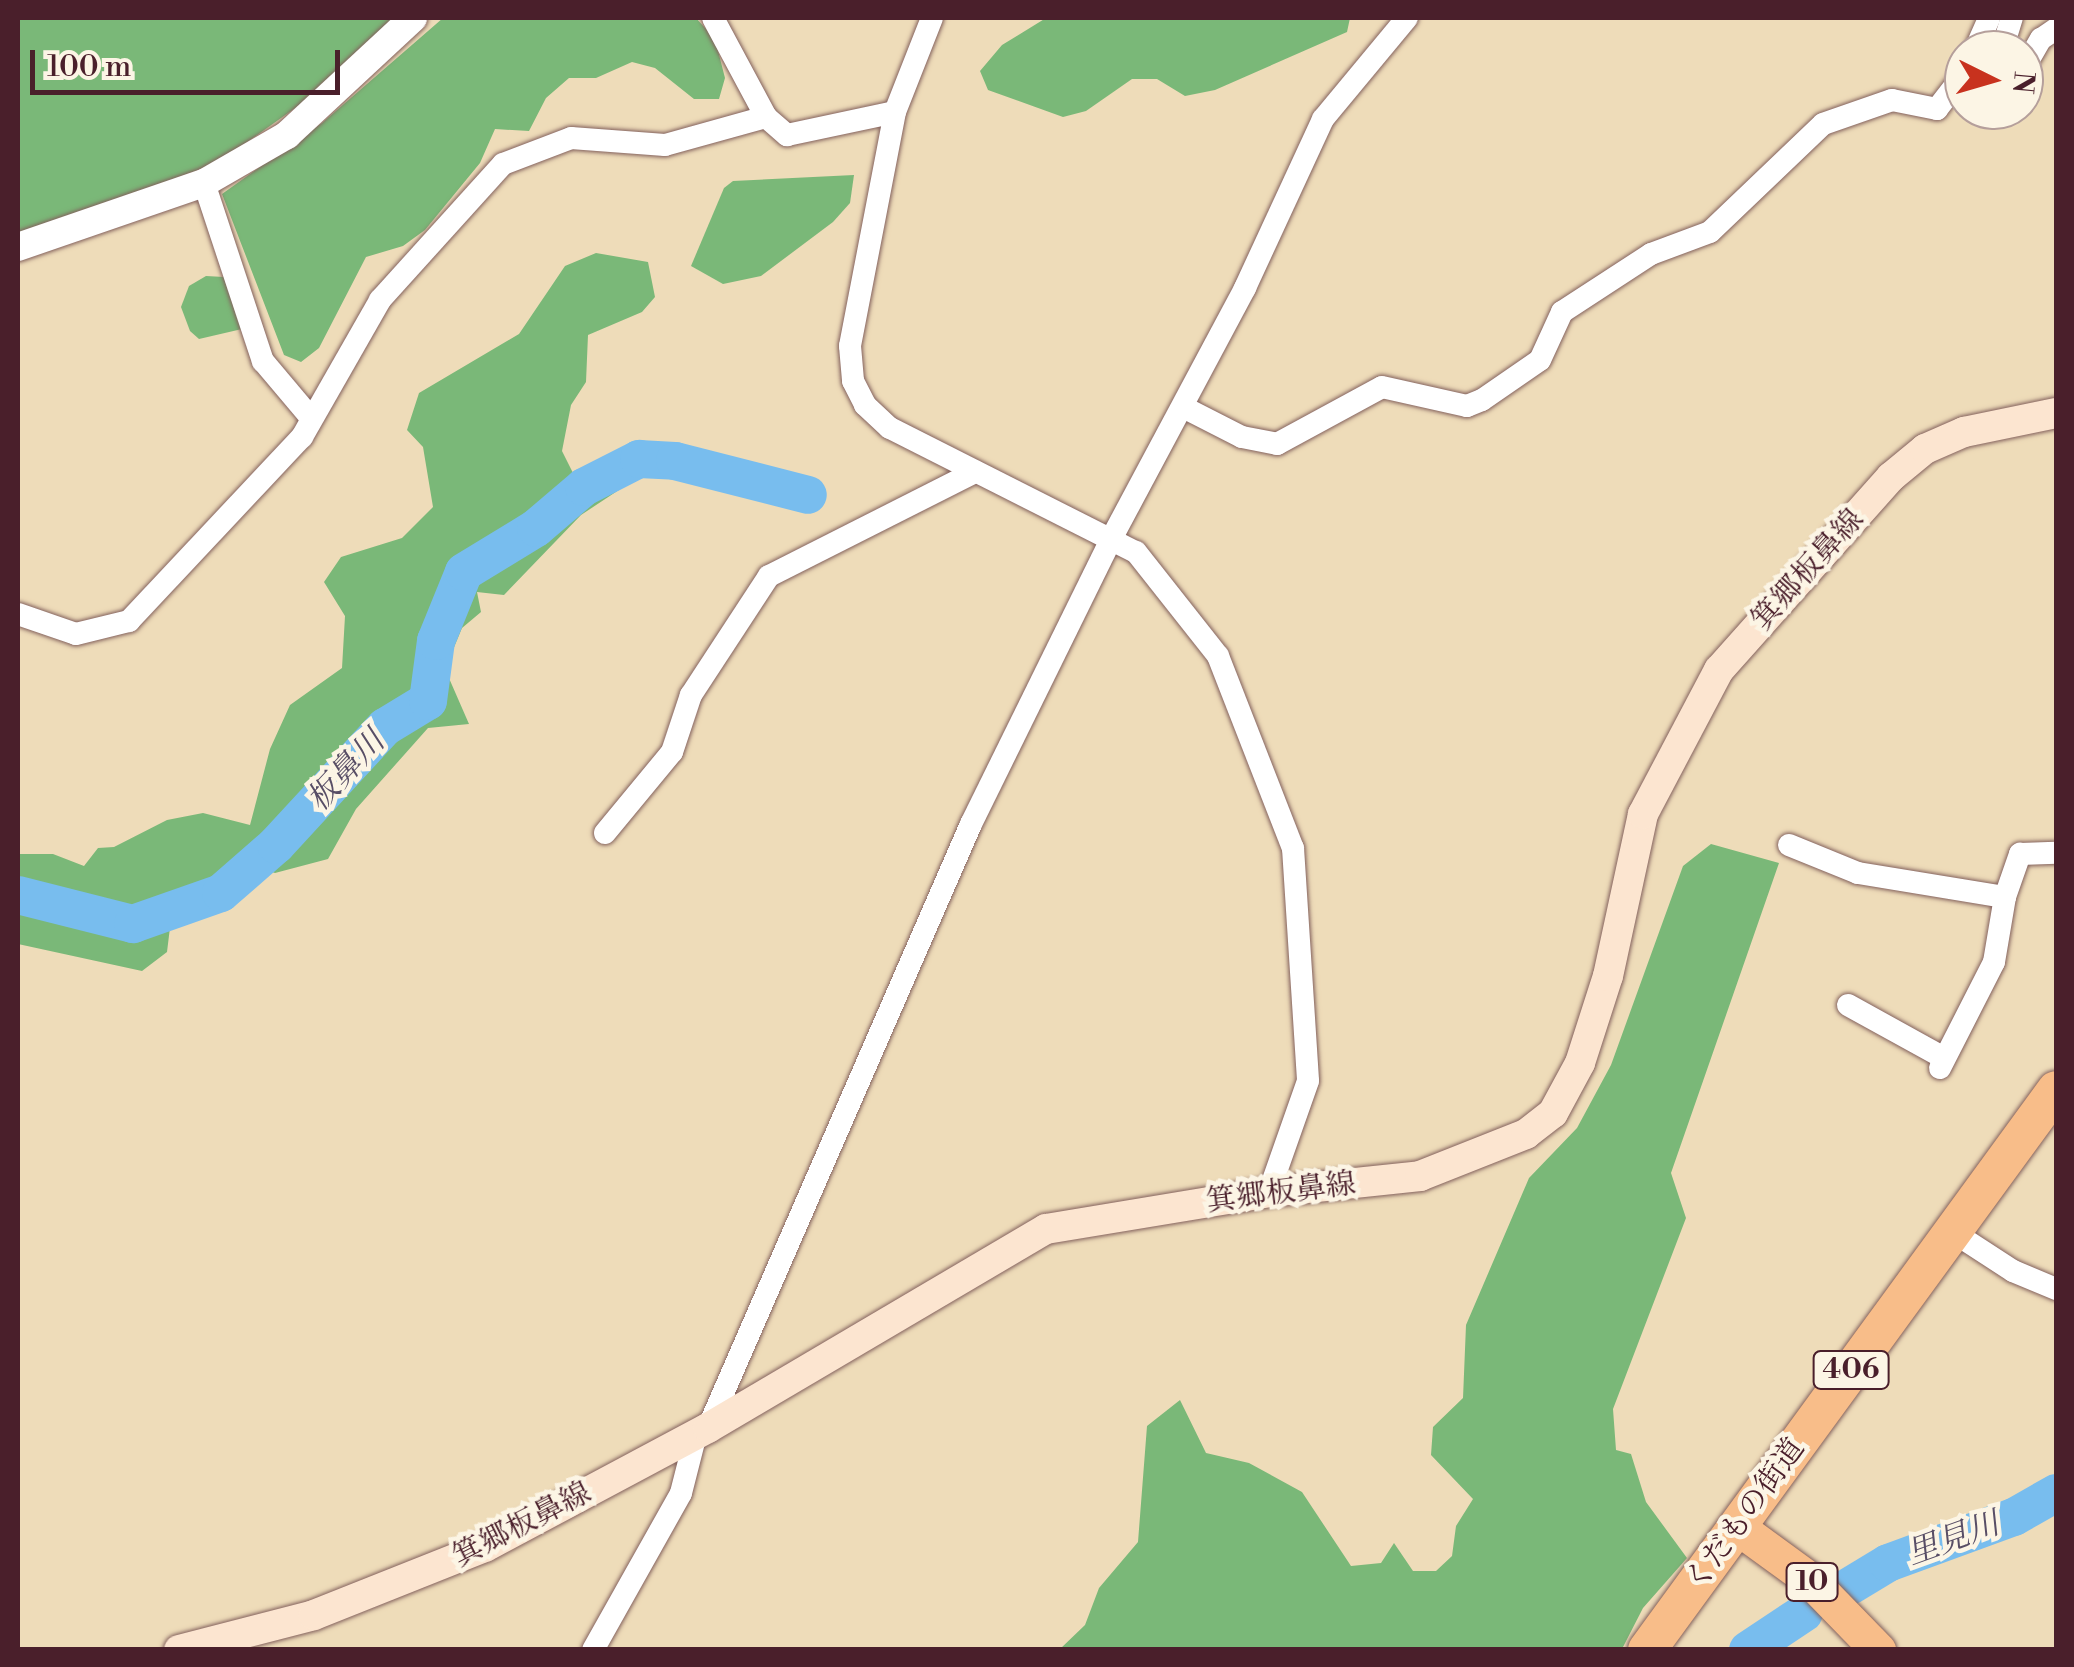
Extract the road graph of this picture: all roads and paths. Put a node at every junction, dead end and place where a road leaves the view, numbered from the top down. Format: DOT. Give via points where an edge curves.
graph roads {
  1 [pos="413,18"];
  2 [pos="713,18"];
  3 [pos="932,18"];
  4 [pos="1407,18"];
  5 [pos="1944,101"];
  6 [pos="894,112"];
  7 [pos="766,117"];
  8 [pos="204,183"];
  9 [pos="18,247"];
  10 [pos="1183,407"];
  11 [pos="2056,414"];
  12 [pos="311,418"];
  13 [pos="975,472"];
  14 [pos="1110,541"];
  15 [pos="18,614"];
  16 [pos="605,833"];
  17 [pos="1789,845"];
  18 [pos="2056,853"];
  19 [pos="2005,898"];
  20 [pos="1848,1005"];
  21 [pos="2056,1090"];
  22 [pos="1269,1192"];
  23 [pos="1953,1232"];
  24 [pos="2056,1289"];
  25 [pos="702,1431"];
  26 [pos="1736,1526"];
  27 [pos="179,1650"];
  28 [pos="593,1650"];
  29 [pos="1646,1650"];
  30 [pos="1878,1650"];
  1 -- 8 [label="street" via="286,136"];
  2 -- 7 [label="street"];
  3 -- 6 [label="street"];
  4 -- 10 [label="street" via="1323,120"];
  5 -- 10 [label="street" via="1938,109 1892,100 1823,124 1710,232 1651,254 1562,312 1540,360 1482,400 1467,406 1382,387 1276,444 1242,437"];
  6 -- 7 [label="street" via="801,136 786,135"];
  6 -- 13 [label="street" via="850,366 866,406 890,428"];
  7 -- 12 [label="street" via="666,145 570,138 504,164 380,300"];
  8 -- 9 [label="street"];
  8 -- 12 [label="street" via="263,361"];
  10 -- 14 [label="street"];
  11 -- 22 [label="main road, 箕郷板鼻線" via="1964,432 1925,449 1891,477 1720,670 1643,814 1594,1024 1552,1113 1526,1134 1459,1166"];
  12 -- 15 [label="street" via="294,448 129,621 76,634"];
  13 -- 14 [label="street"];
  13 -- 16 [label="street" via="769,576 691,695 672,752"];
  14 -- 22 [label="street" via="1136,552 1218,656 1292,832 1308,1081"];
  14 -- 25 [label="street" via="972,824"];
  17 -- 19 [label="street" via="1858,873"];
  18 -- 19 [label="street" via="2020,854"];
  19 -- 20 [label="street" via="1994,962 1942,1063"];
  21 -- 23 [label="highway, くだもの街道 / 406"];
  22 -- 25 [label="main road, 箕郷板鼻線" via="1046,1229"];
  23 -- 24 [label="street" via="2013,1272"];
  23 -- 26 [label="highway, くだもの街道 / 406"];
  25 -- 27 [label="main road, 箕郷板鼻線" via="485,1547 400,1584 314,1615"];
  25 -- 28 [label="street" via="681,1493"];
  26 -- 29 [label="highway, くだもの街道 / 406"];
  26 -- 30 [label="main road, 10" via="1810,1580"];
}
